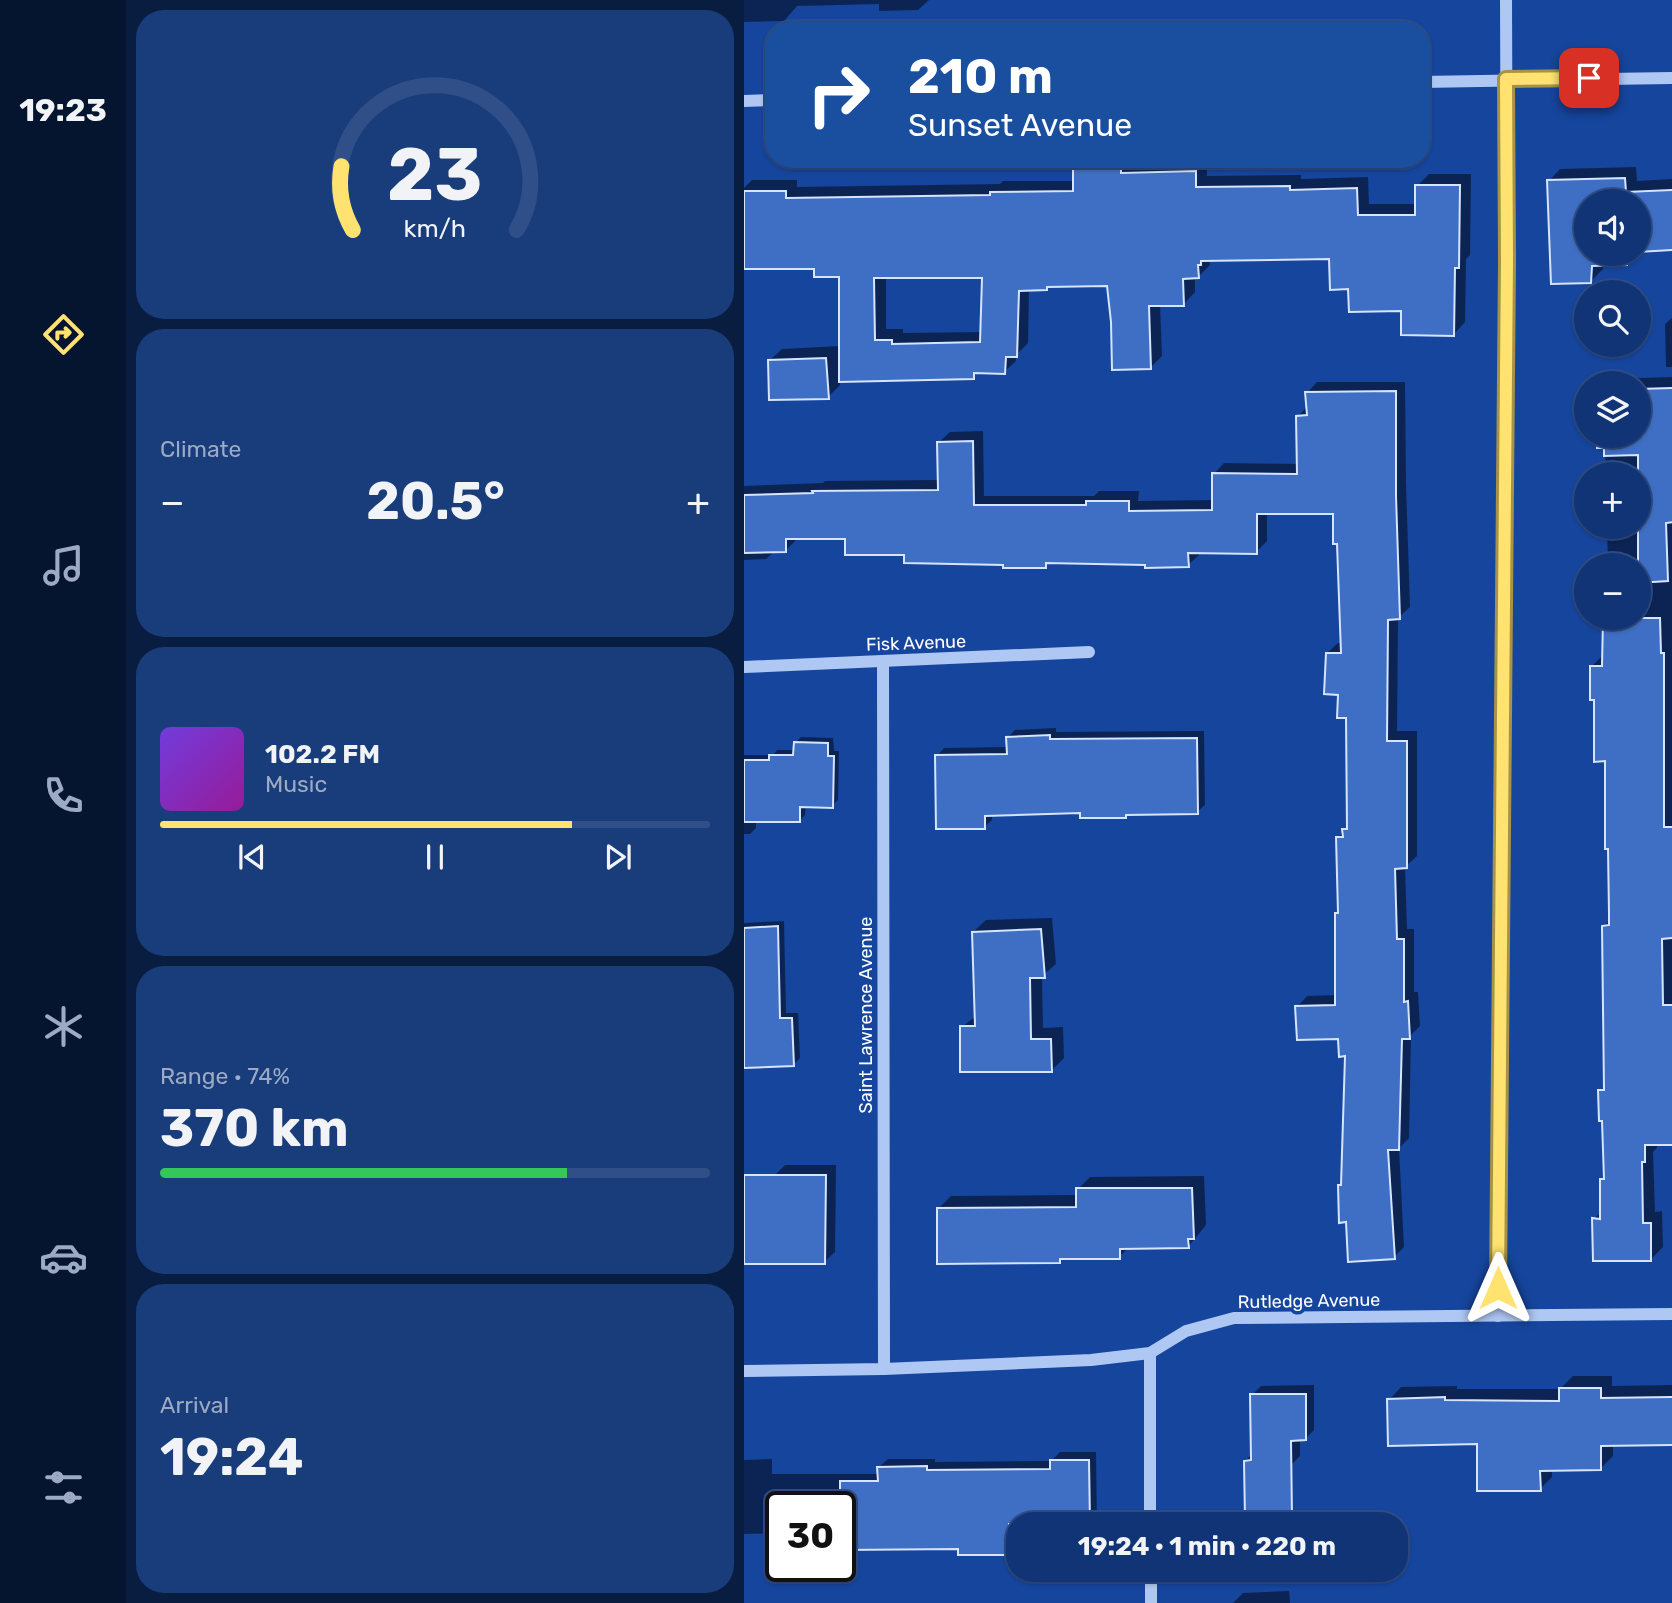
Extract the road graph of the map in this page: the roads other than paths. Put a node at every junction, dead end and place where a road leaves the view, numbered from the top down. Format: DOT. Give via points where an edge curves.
graph roads {
  1 [pos="1506,0"];
  2 [pos="1672,78"];
  3 [pos="1506,79"];
  4 [pos="1430,82"];
  5 [pos="765,100"];
  6 [pos="744,101"];
  7 [pos="1089,652"];
  8 [pos="883,662"];
  9 [pos="744,667"];
  10 [pos="1672,1314"];
  11 [pos="1498,1316"];
  12 [pos="1150,1353"];
  13 [pos="885,1369"];
  14 [pos="744,1371"];
  15 [pos="1150,1512"];
  16 [pos="1151,1582"];
  17 [pos="1151,1603"];
  1 -- 3 [label="street"];
  2 -- 3 [label="street"];
  3 -- 4 [label="street"];
  3 -- 11 [label="street"];
  5 -- 6 [label="street"];
  7 -- 8 [label="street, Fisk Avenue"];
  8 -- 9 [label="street, Fisk Avenue"];
  8 -- 13 [label="street, Saint Lawrence Avenue"];
  10 -- 11 [label="street, Rutledge Avenue"];
  11 -- 12 [label="street, Rutledge Avenue" via="1234,1318 1186,1331"];
  12 -- 13 [label="street, Rutledge Avenue"];
  12 -- 15 [label="street"];
  13 -- 14 [label="street, Rutledge Avenue"];
  16 -- 17 [label="street"];
}
